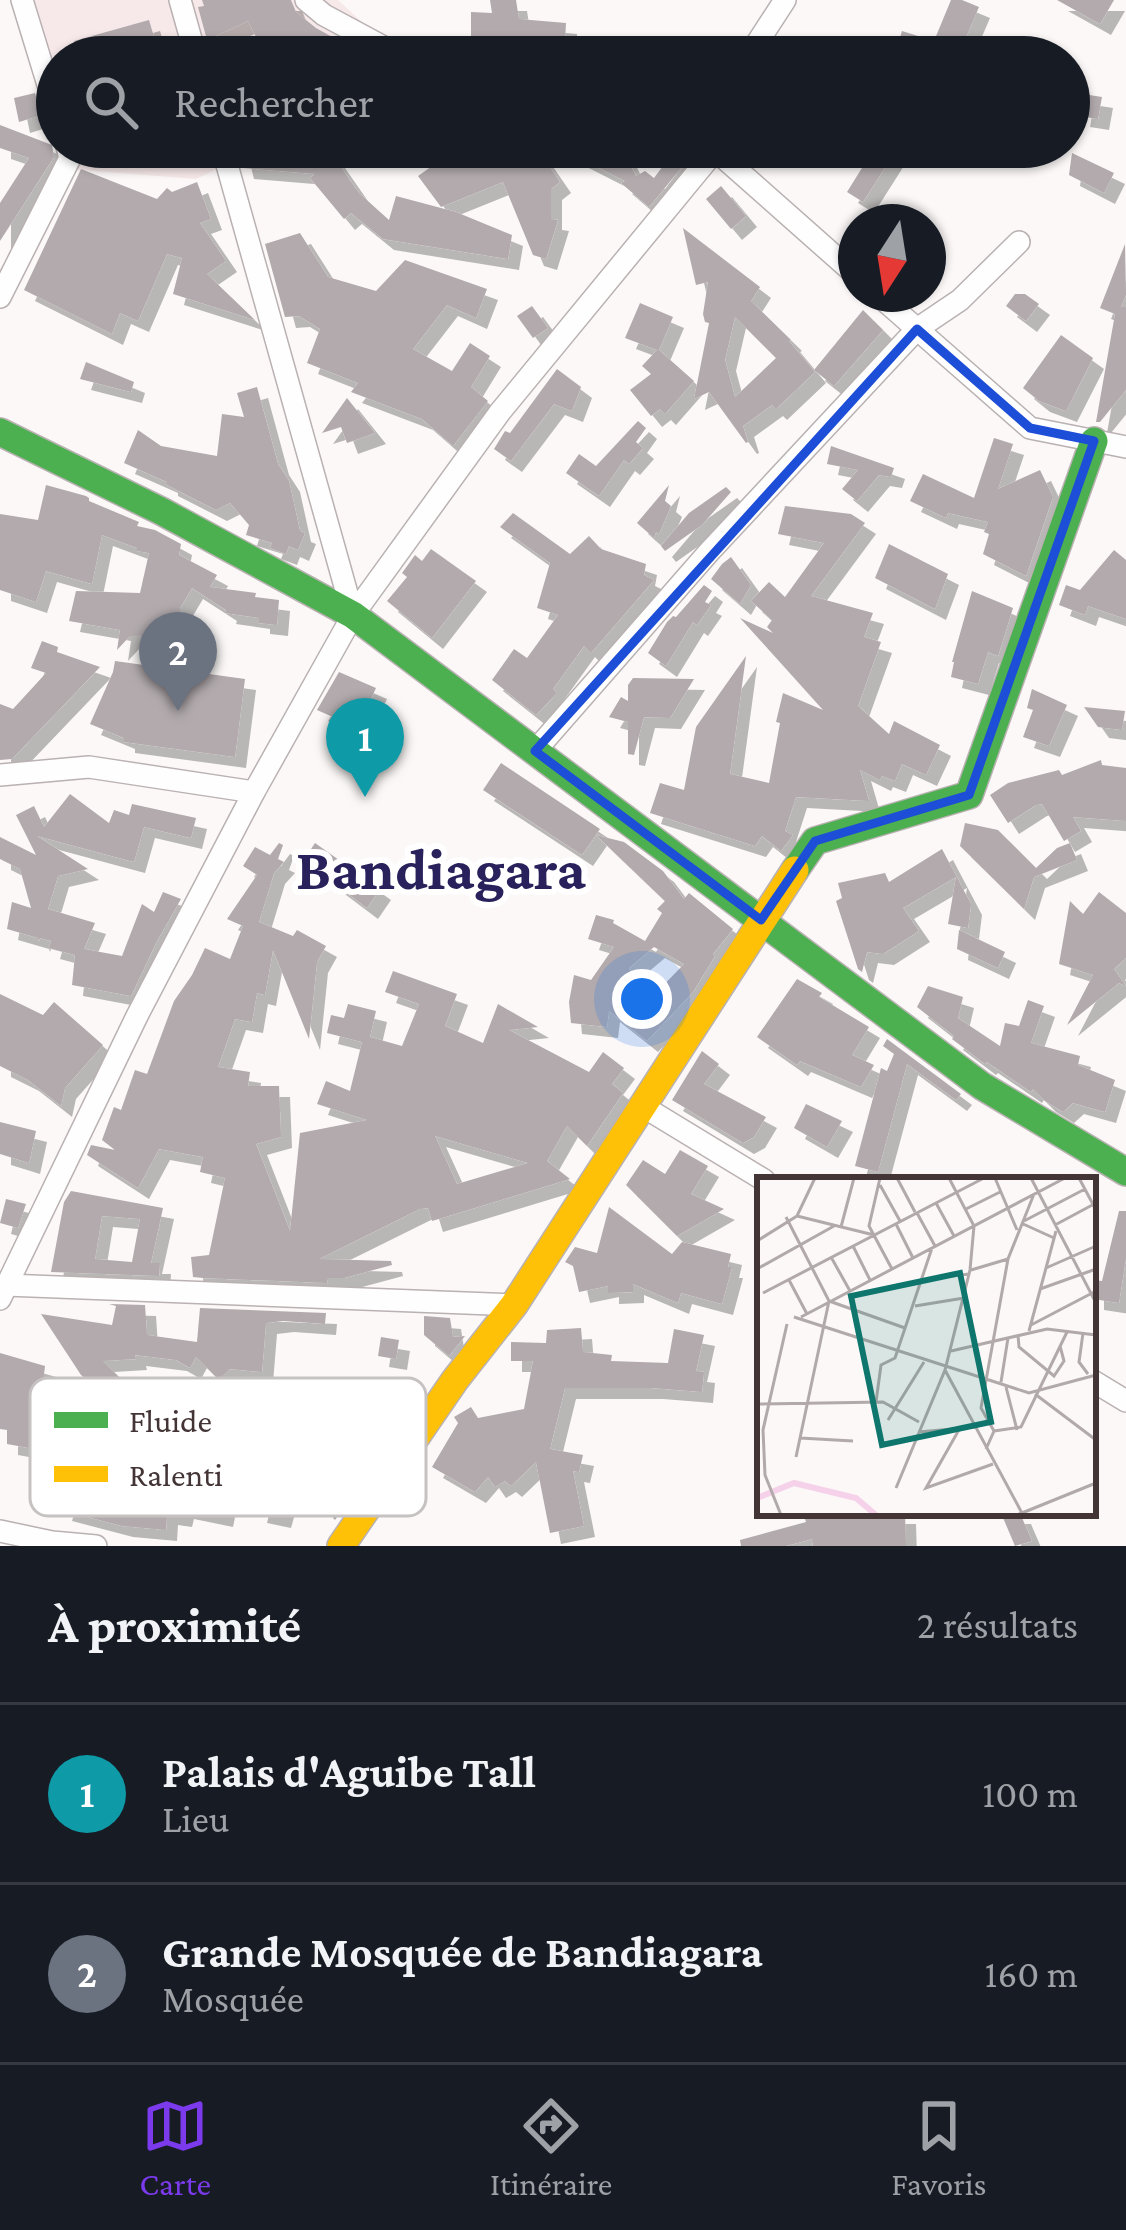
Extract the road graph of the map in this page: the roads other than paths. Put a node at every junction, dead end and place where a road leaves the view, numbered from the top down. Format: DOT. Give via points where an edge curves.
graph roads {
  1 [pos="22,0"];
  2 [pos="180,0"];
  3 [pos="785,0"];
  4 [pos="320,5"];
  5 [pos="190,36"];
  6 [pos="368,36"];
  7 [pos="762,36"];
  8 [pos="36,46"];
  9 [pos="65,168"];
  10 [pos="228,168"];
  11 [pos="703,168"];
  12 [pos="738,168"];
  13 [pos="1018,242"];
  14 [pos="838,259"];
  15 [pos="0,297"];
  16 [pos="897,312"];
  17 [pos="916,329"];
  18 [pos="0,432"];
  19 [pos="1094,441"];
  20 [pos="1126,447"];
  21 [pos="352,615"];
  22 [pos="535,751"];
  23 [pos="0,775"];
  24 [pos="254,792"];
  25 [pos="761,920"];
  26 [pos="644,1107"];
  27 [pos="1126,1172"];
  28 [pos="759,1177"];
  29 [pos="3,1292"];
  30 [pos="514,1305"];
  31 [pos="1096,1383"];
  32 [pos="1126,1402"];
  33 [pos="426,1422"];
  34 [pos="362,1516"];
  35 [pos="0,1531"];
  36 [pos="96,1546"];
  37 [pos="341,1546"];
  1 -- 8 [label="street"];
  2 -- 5 [label="street"];
  3 -- 7 [label="street"];
  4 -- 6 [label="street"];
  9 -- 15 [label="street"];
  10 -- 21 [label="street"];
  11 -- 21 [label="street" via="500,412"];
  12 -- 14 [label="street"];
  13 -- 17 [label="street" via="960,301"];
  16 -- 17 [label="street"];
  17 -- 19 [label="street" via="1030,428"];
  17 -- 22 [label="street"];
  18 -- 21 [label="street"];
  19 -- 20 [label="street"];
  19 -- 25 [label="street" via="969,795 815,841"];
  21 -- 22 [label="street"];
  21 -- 24 [label="street"];
  22 -- 25 [label="street"];
  23 -- 24 [label="street" via="89,767"];
  24 -- 29 [label="street"];
  25 -- 26 [label="street"];
  25 -- 27 [label="street" via="982,1086"];
  26 -- 28 [label="street"];
  26 -- 30 [label="street"];
  29 -- 30 [label="street"];
  30 -- 33 [label="street"];
  31 -- 32 [label="street"];
  34 -- 37 [label="street"];
  35 -- 36 [label="street"];
}
